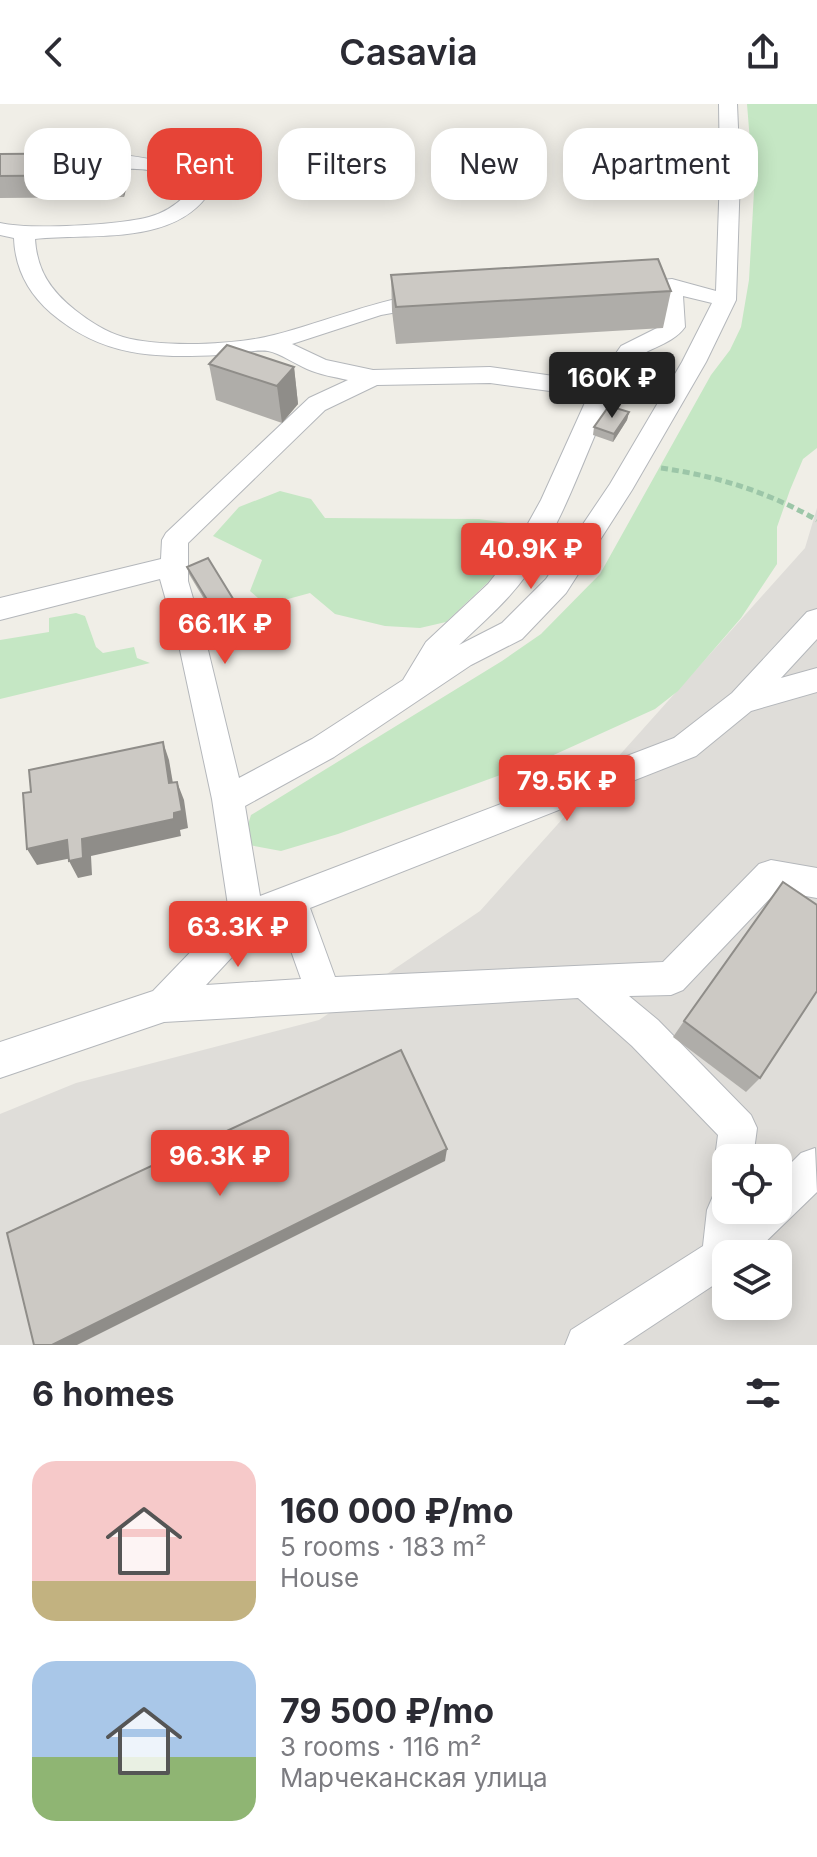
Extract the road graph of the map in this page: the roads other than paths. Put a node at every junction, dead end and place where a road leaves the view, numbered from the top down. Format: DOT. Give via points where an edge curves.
graph roads {
  1 [pos="728,104"];
  2 [pos="131,164"];
  3 [pos="0,229"];
  4 [pos="24,236"];
  5 [pos="672,286"];
  6 [pos="608,290"];
  7 [pos="449,299"];
  8 [pos="725,300"];
  9 [pos="270,343"];
  10 [pos="373,378"];
  11 [pos="604,391"];
  12 [pos="174,566"];
  13 [pos="0,609"];
  14 [pos="817,620"];
  15 [pos="817,680"];
  16 [pos="412,687"];
  17 [pos="741,702"];
  18 [pos="228,799"];
  19 [pos="817,883"];
  20 [pos="290,900"];
  21 [pos="247,917"];
  22 [pos="584,981"];
  23 [pos="324,995"];
  24 [pos="164,1005"];
  25 [pos="0,1060"];
  26 [pos="736,1144"];
  27 [pos="815,1167"];
  28 [pos="792,1189"];
  29 [pos="756,1224"];
  30 [pos="739,1240"];
  31 [pos="712,1263"];
  32 [pos="586,1345"];
  1 -- 8 [label="street"];
  2 -- 4 [label="street" via="176,174 193,185 197,196 189,206 130,227"];
  3 -- 4 [label="street"];
  4 -- 9 [label="street" via="28,273 49,301 117,344 170,349"];
  5 -- 6 [label="street"];
  5 -- 8 [label="street"];
  5 -- 11 [label="street" via="674,327 660,339 626,352"];
  7 -- 9 [label="street" via="401,301"];
  8 -- 16 [label="street" via="632,467 556,586 512,631"];
  9 -- 10 [label="street" via="319,366"];
  10 -- 11 [label="street" via="490,375"];
  10 -- 12 [label="street" via="317,404 175,540"];
  11 -- 16 [label="street" via="528,551 494,597 425,662"];
  12 -- 13 [label="street"];
  12 -- 18 [label="street"];
  14 -- 17 [label="street"];
  15 -- 17 [label="street"];
  16 -- 18 [label="street" via="323,748"];
  17 -- 20 [label="street" via="685,747"];
  18 -- 21 [label="street"];
  19 -- 22 [label="street" via="771,875 671,978"];
  20 -- 21 [label="street"];
  20 -- 23 [label="street"];
  21 -- 24 [label="street"];
  22 -- 23 [label="street"];
  22 -- 26 [label="street" via="645,1033 738,1128"];
  23 -- 24 [label="street"];
  24 -- 25 [label="street"];
  27 -- 28 [label="street"];
  29 -- 30 [label="street"];
  31 -- 32 [label="street"];
}
